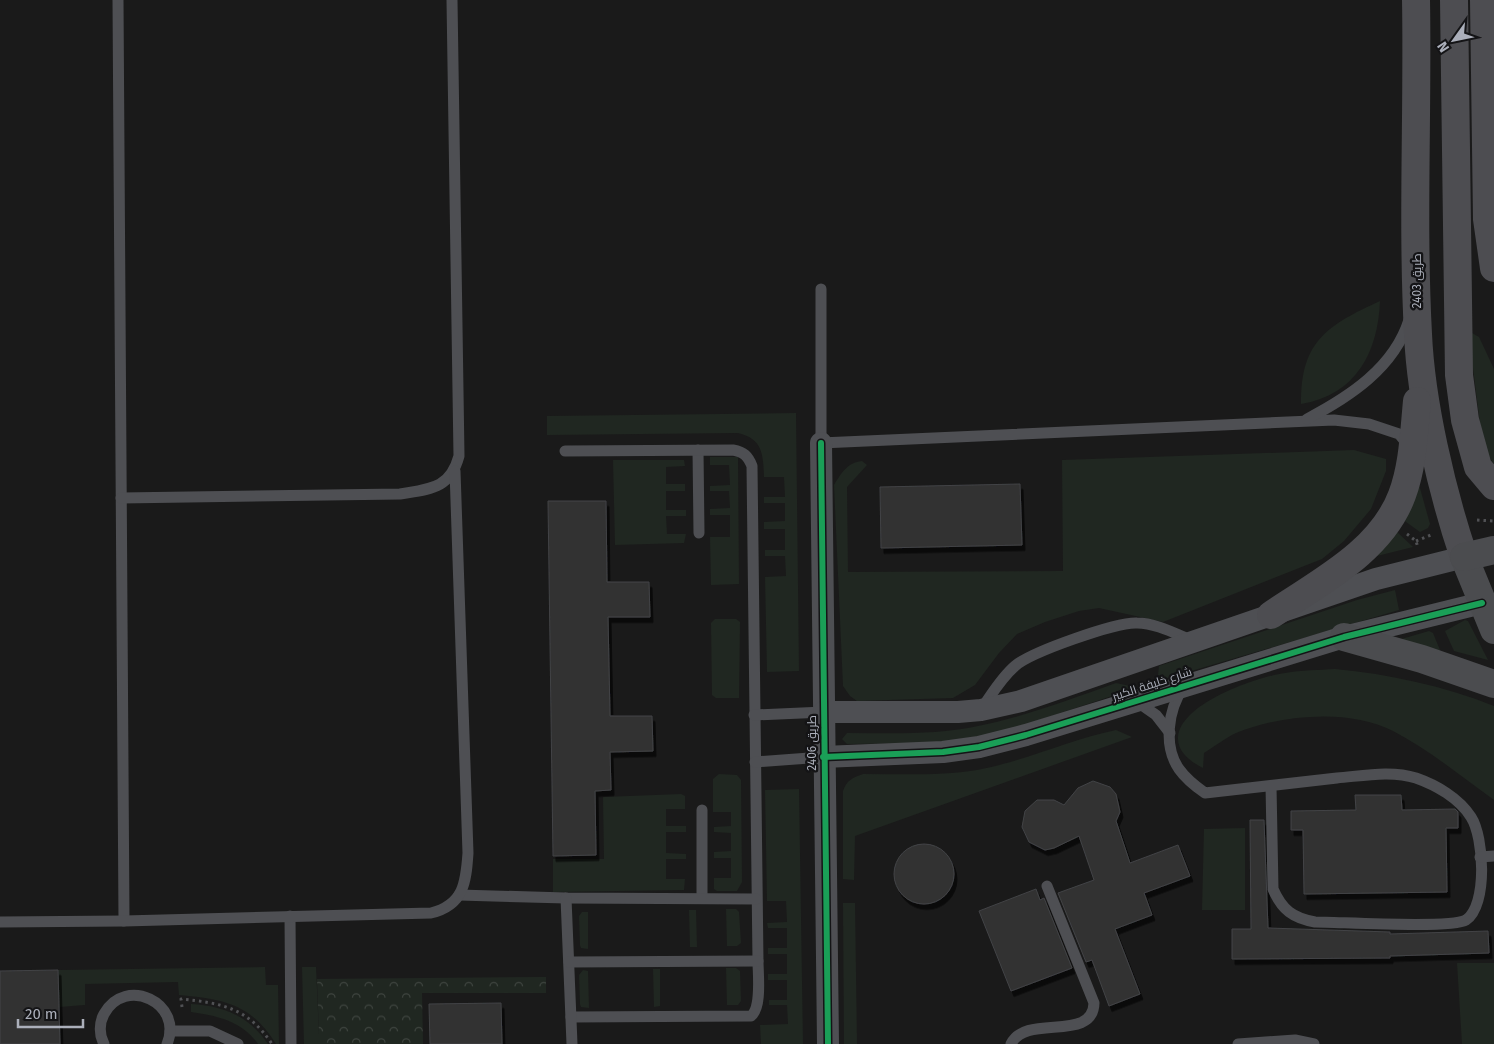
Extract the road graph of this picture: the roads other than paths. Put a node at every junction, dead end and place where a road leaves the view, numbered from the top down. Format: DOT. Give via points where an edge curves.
graph roads {
  1 [pos="118,0"];
  2 [pos="452,0"];
  3 [pos="1416,0"];
  4 [pos="1454,0"];
  5 [pos="1484,0"];
  6 [pos="1494,91"];
  7 [pos="1487,133"];
  8 [pos="1494,268"];
  9 [pos="821,289"];
  10 [pos="1417,297"];
  11 [pos="1421,362"];
  12 [pos="1305,420"];
  13 [pos="821,442"];
  14 [pos="565,450"];
  15 [pos="698,450"];
  16 [pos="1412,450"];
  17 [pos="455,471"];
  18 [pos="1494,486"];
  19 [pos="121,498"];
  20 [pos="699,533"];
  21 [pos="1494,550"];
  22 [pos="1464,557"];
  23 [pos="1490,595"];
  24 [pos="1271,615"];
  25 [pos="1494,630"];
  26 [pos="1344,637"];
  27 [pos="1195,641"];
  28 [pos="1142,660"];
  29 [pos="1185,684"];
  30 [pos="1494,684"];
  31 [pos="1140,700"];
  32 [pos="981,710"];
  33 [pos="824,712"];
  34 [pos="754,714"];
  35 [pos="1170,734"];
  36 [pos="824,757"];
  37 [pos="755,762"];
  38 [pos="1271,786"];
  39 [pos="702,810"];
  40 [pos="1494,856"];
  41 [pos="1480,857"];
  42 [pos="1047,886"];
  43 [pos="459,895"];
  44 [pos="566,898"];
  45 [pos="702,898"];
  46 [pos="756,899"];
  47 [pos="290,916"];
  48 [pos="124,921"];
  49 [pos="0,922"];
  50 [pos="758,961"];
  51 [pos="569,962"];
  52 [pos="571,1017"];
  53 [pos="170,1031"];
  54 [pos="104,1044"];
  55 [pos="167,1044"];
  56 [pos="238,1044"];
  57 [pos="291,1044"];
  58 [pos="572,1044"];
  59 [pos="828,1044"];
  60 [pos="1011,1044"];
  61 [pos="1238,1044"];
  62 [pos="1314,1044"];
  1 -- 19 [label="lane"];
  2 -- 17 [label="lane" via="459,456"];
  3 -- 10 [label="main road, طريق 2403"];
  4 -- 18 [label="main road" via="1459,374 1465,420 1478,467"];
  5 -- 7 [label="main road"];
  6 -- 7 [label="main road"];
  7 -- 8 [label="main road" via="1487,219"];
  9 -- 13 [label="lane"];
  10 -- 11 [label="main road, طريق 2403"];
  10 -- 12 [label="lane" via="1406,331 1388,359 1364,384"];
  11 -- 16 [label="main road"];
  11 -- 22 [label="main road, طريق 2403" via="1432,431"];
  12 -- 13 [label="lane"];
  12 -- 16 [label="lane" via="1369,424 1399,434"];
  13 -- 33 [label="street, طريق 2406"];
  14 -- 15 [label="lane"];
  15 -- 20 [label="lane"];
  15 -- 34 [label="lane" via="742,451 752,466"];
  16 -- 24 [label="main road" via="1402,495 1382,532 1351,560"];
  17 -- 19 [label="lane" via="447,481 432,489 400,494"];
  17 -- 43 [label="lane" via="468,853 466,876"];
  19 -- 48 [label="lane"];
  21 -- 22 [label="main road, شارع خليفة الكبير"];
  22 -- 23 [label="main road"];
  22 -- 24 [label="street, شارع خليفة الكبير" via="1376,579"];
  23 -- 25 [label="main road"];
  23 -- 26 [label="street, شارع خليفة الكبير"];
  24 -- 27 [label="street, شارع خليفة الكبير"];
  26 -- 29 [label="street, شارع خليفة الكبير"];
  26 -- 30 [label="main road"];
  27 -- 28 [label="street, شارع خليفة الكبير"];
  27 -- 32 [label="lane" via="1148,624 1134,622 1108,628 1026,658 1003,677"];
  28 -- 31 [label="street" via="1151,675 1151,684"];
  28 -- 32 [label="street, شارع خليفة الكبير" via="1021,701"];
  29 -- 31 [label="street, شارع خليفة الكبير"];
  29 -- 35 [label="lane" via="1173,708"];
  31 -- 35 [label="lane"];
  31 -- 36 [label="street, شارع خليفة الكبير" via="979,747 943,752"];
  32 -- 33 [label="street, شارع خليفة الكبير"];
  33 -- 34 [label="lane"];
  33 -- 36 [label="street, طريق 2406"];
  34 -- 37 [label="lane"];
  35 -- 38 [label="lane" via="1178,767 1205,793"];
  36 -- 37 [label="lane"];
  36 -- 59 [label="street, طريق 2406"];
  37 -- 46 [label="lane"];
  38 -- 41 [label="lane" via="1380,775 1414,778 1445,792 1470,817 1477,832"];
  38 -- 41 [label="lane" via="1273,889 1278,903 1289,914 1302,920 1443,924 1465,921 1479,904"];
  39 -- 45 [label="lane"];
  40 -- 41 [label="lane"];
  42 -- 60 [label="lane" via="1094,1010 1083,1023 1026,1031 1015,1037"];
  43 -- 44 [label="lane"];
  43 -- 47 [label="lane" via="453,904 431,912"];
  44 -- 45 [label="lane"];
  44 -- 51 [label="lane"];
  45 -- 46 [label="lane"];
  46 -- 50 [label="lane"];
  47 -- 48 [label="lane"];
  47 -- 57 [label="lane"];
  48 -- 49 [label="lane"];
  50 -- 51 [label="lane"];
  50 -- 52 [label="lane" via="758,1002 751,1016"];
  51 -- 52 [label="lane"];
  52 -- 58 [label="lane"];
  53 -- 54 [label="lane" via="164,1010 157,1002 136,994 125,996 115,1000 102,1018 100,1028"];
  53 -- 55 [label="lane"];
  53 -- 56 [label="lane" via="210,1032"];
  61 -- 62 [label="lane" via="1295,1040"];
}
